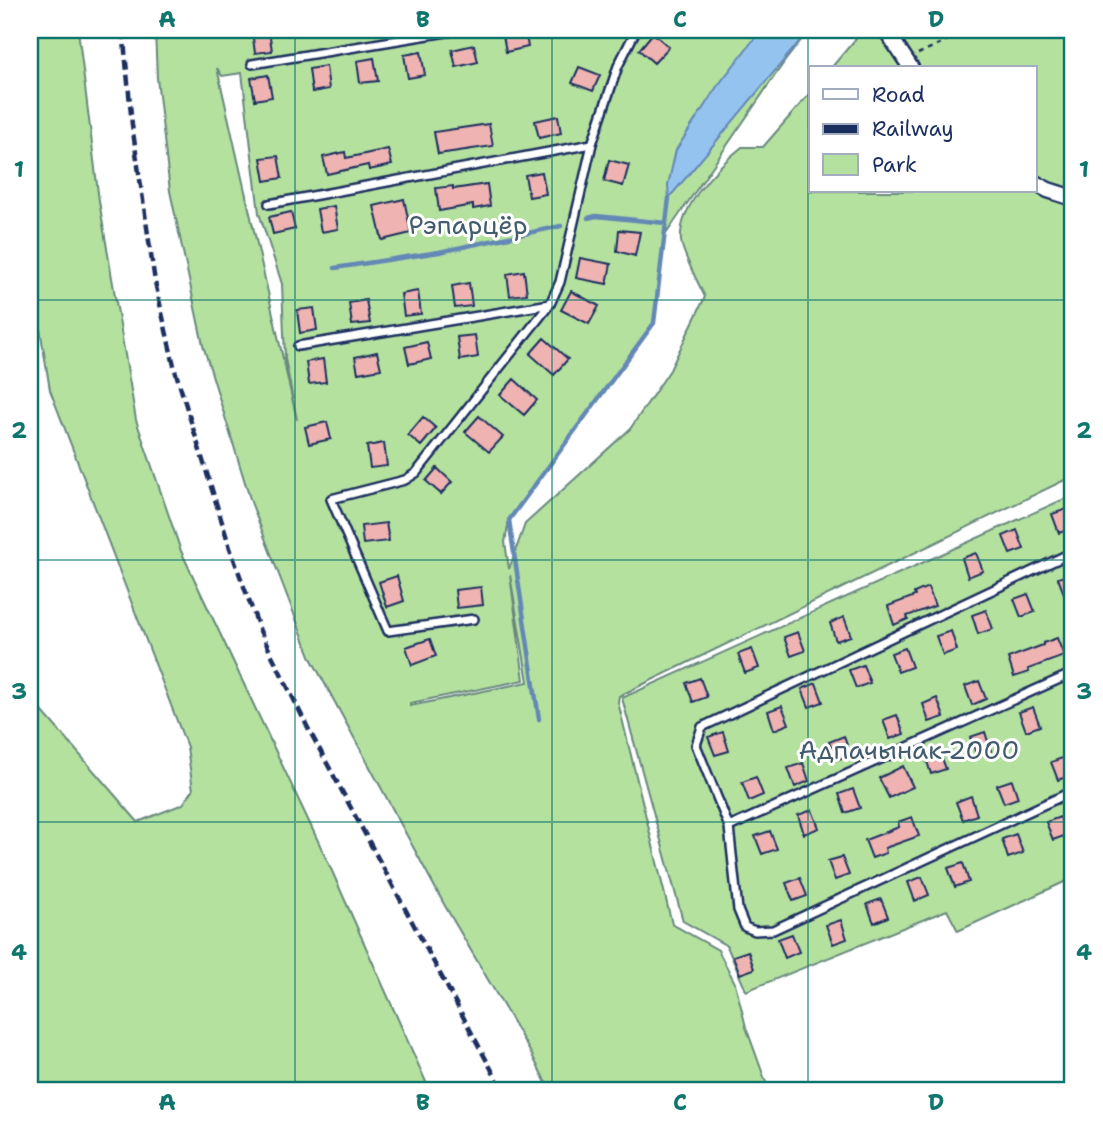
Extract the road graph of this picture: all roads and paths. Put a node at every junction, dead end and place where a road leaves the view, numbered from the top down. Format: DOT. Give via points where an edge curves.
graph roads {
  1 [pos="459,30"];
  2 [pos="636,30"];
  3 [pos="886,30"];
  4 [pos="969,30"];
  5 [pos="253,64"];
  6 [pos="908,64"];
  7 [pos="592,144"];
  8 [pos="1036,184"];
  9 [pos="1073,198"];
  10 [pos="269,204"];
  11 [pos="550,304"];
  12 [pos="298,346"];
  13 [pos="1073,552"];
  14 [pos="474,620"];
  15 [pos="1073,673"];
  16 [pos="1073,791"];
  17 [pos="729,827"];
  1 -- 5 [label="lane"];
  2 -- 7 [label="lane" via="618,65"];
  3 -- 6 [label="street"];
  4 -- 6 [label="path"];
  7 -- 10 [label="lane"];
  7 -- 11 [label="lane" via="560,282"];
  8 -- 9 [label="street"];
  11 -- 12 [label="lane"];
  11 -- 14 [label="lane" via="416,473 331,499 388,631"];
  13 -- 17 [label="lane" via="702,727 696,745"];
  15 -- 17 [label="lane"];
  16 -- 17 [label="lane" via="773,930 745,927 738,910"];
}
